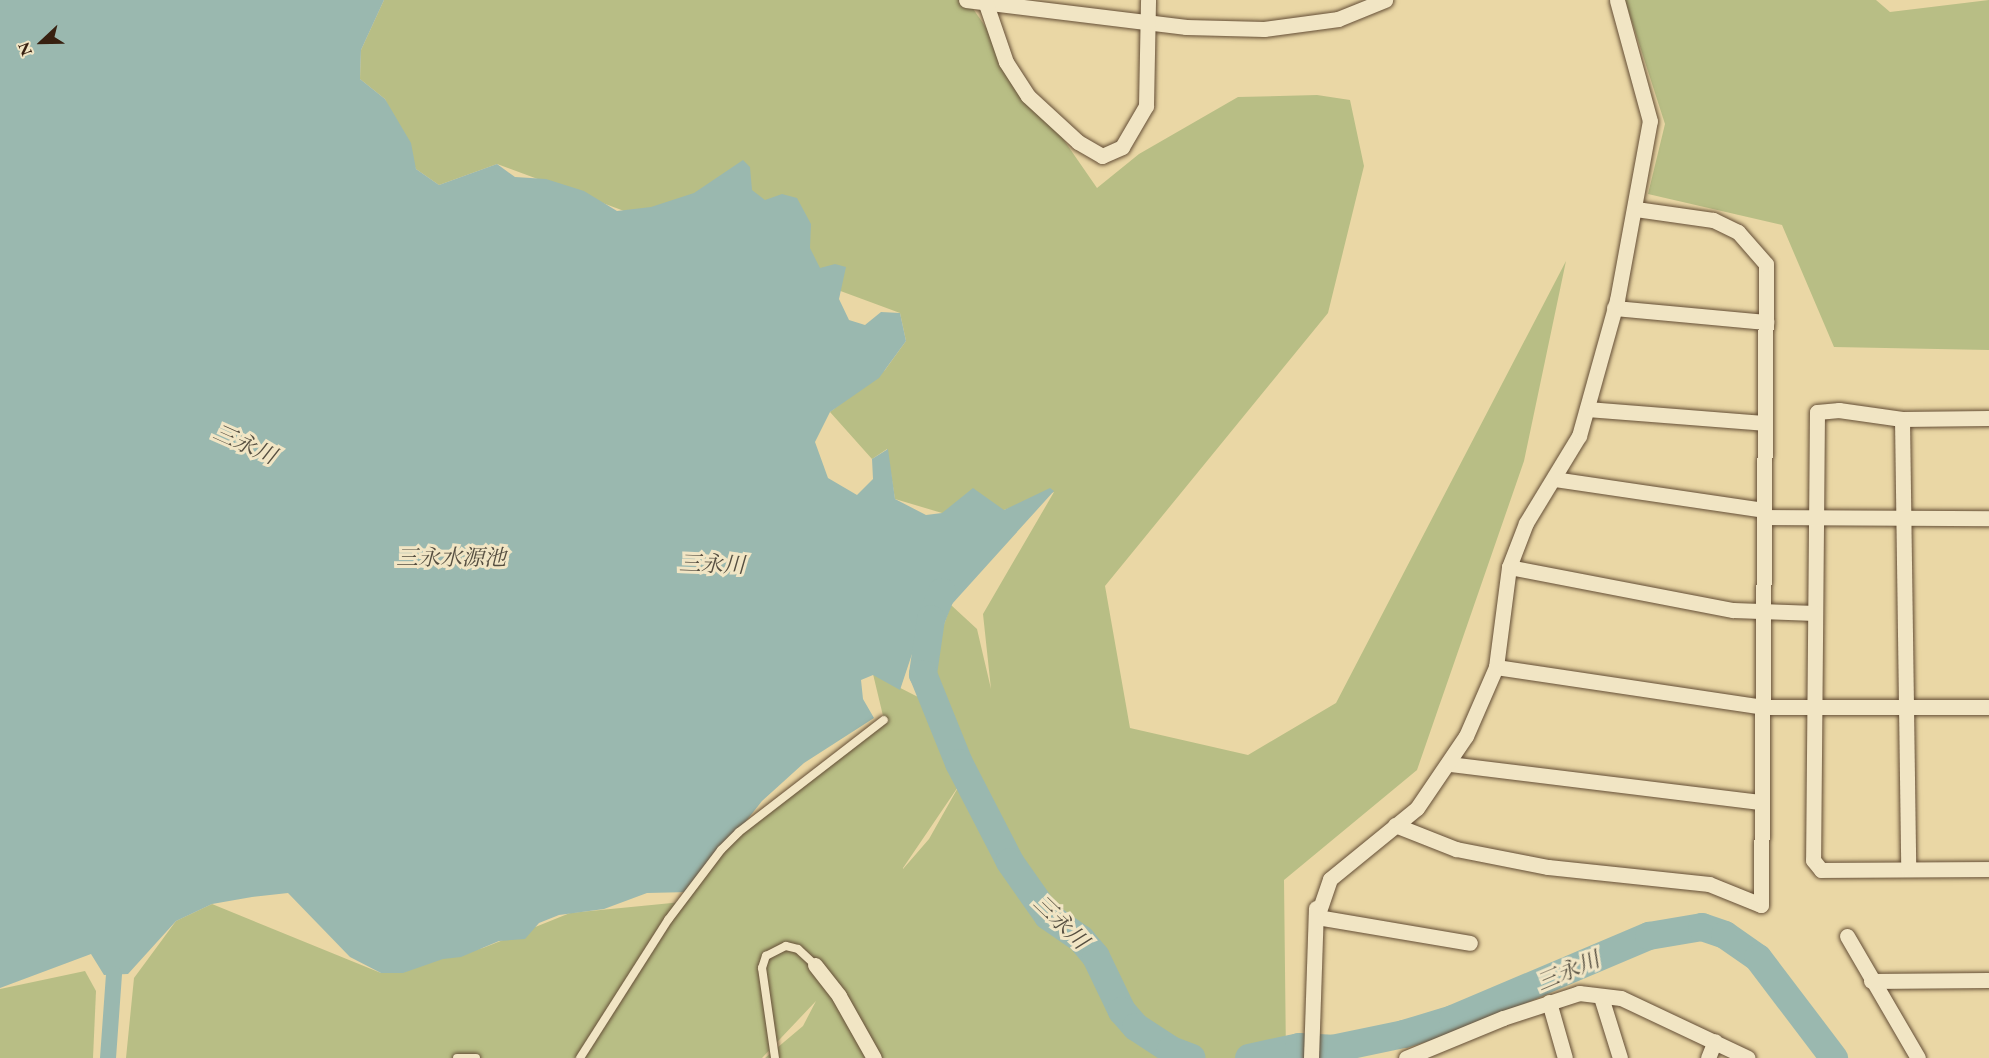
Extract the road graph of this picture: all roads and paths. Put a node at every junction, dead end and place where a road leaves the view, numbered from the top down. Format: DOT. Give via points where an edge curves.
graph roads {
  1 [pos="966,0"];
  2 [pos="1148,0"];
  3 [pos="1385,0"];
  4 [pos="1617,0"];
  5 [pos="986,4"];
  6 [pos="1145,22"];
  7 [pos="1636,209"];
  8 [pos="1614,308"];
  9 [pos="1766,322"];
  10 [pos="1587,409"];
  11 [pos="1989,418"];
  12 [pos="1902,419"];
  13 [pos="1762,423"];
  14 [pos="1554,479"];
  15 [pos="1763,514"];
  16 [pos="1816,518"];
  17 [pos="1989,518"];
  18 [pos="1904,520"];
  19 [pos="1509,567"];
  20 [pos="1763,612"];
  21 [pos="1815,613"];
  22 [pos="1496,667"];
  23 [pos="1989,706"];
  24 [pos="1763,707"];
  25 [pos="1906,707"];
  26 [pos="1814,708"];
  27 [pos="884,720"];
  28 [pos="1450,764"];
  29 [pos="1761,802"];
  30 [pos="1395,825"];
  31 [pos="1908,869"];
  32 [pos="1989,869"];
  33 [pos="1317,917"];
  34 [pos="1846,936"];
  35 [pos="1470,943"];
  36 [pos="815,965"];
  37 [pos="1989,980"];
  38 [pos="1871,981"];
  39 [pos="1601,997"];
  40 [pos="1549,1002"];
  41 [pos="1715,1041"];
  42 [pos="457,1058"];
  43 [pos="476,1058"];
  44 [pos="580,1058"];
  45 [pos="775,1058"];
  46 [pos="874,1058"];
  47 [pos="1311,1058"];
  48 [pos="1406,1058"];
  49 [pos="1565,1058"];
  50 [pos="1620,1058"];
  51 [pos="1708,1058"];
  52 [pos="1748,1058"];
  53 [pos="1918,1058"];
  1 -- 5 [label="street"];
  2 -- 6 [label="street"];
  3 -- 6 [label="street" via="1338,19 1294,27 1186,27"];
  4 -- 7 [label="street" via="1650,121"];
  5 -- 6 [label="street"];
  5 -- 6 [label="street" via="1006,62 1028,96 1078,142 1102,156 1122,147 1146,106"];
  7 -- 8 [label="street"];
  7 -- 9 [label="street" via="1713,220 1738,232 1766,264"];
  8 -- 9 [label="street"];
  8 -- 10 [label="street"];
  9 -- 13 [label="street"];
  10 -- 13 [label="street"];
  10 -- 14 [label="street" via="1579,436"];
  11 -- 12 [label="street"];
  12 -- 16 [label="street" via="1839,410 1817,412"];
  12 -- 18 [label="street"];
  13 -- 15 [label="street"];
  14 -- 15 [label="street"];
  14 -- 19 [label="street" via="1526,523"];
  15 -- 16 [label="street"];
  15 -- 20 [label="street"];
  16 -- 18 [label="street"];
  16 -- 21 [label="street"];
  17 -- 18 [label="street"];
  18 -- 25 [label="street"];
  19 -- 20 [label="street" via="1733,610"];
  19 -- 22 [label="street"];
  20 -- 21 [label="street"];
  20 -- 24 [label="street"];
  21 -- 26 [label="street"];
  22 -- 24 [label="street"];
  22 -- 28 [label="street"];
  23 -- 25 [label="street"];
  24 -- 26 [label="street"];
  24 -- 29 [label="street"];
  25 -- 26 [label="street"];
  25 -- 31 [label="street"];
  26 -- 31 [label="street" via="1813,860 1821,870"];
  27 -- 44 [label="lane" via="721,850 668,920"];
  28 -- 29 [label="street"];
  28 -- 30 [label="street" via="1417,808"];
  29 -- 30 [label="street" via="1761,905 1709,884 1548,867 1456,849"];
  30 -- 33 [label="street" via="1330,879"];
  31 -- 32 [label="street"];
  33 -- 35 [label="street"];
  33 -- 47 [label="street" via="1316,907"];
  34 -- 38 [label="street"];
  36 -- 45 [label="lane" via="798,949 786,946 766,956 762,968"];
  36 -- 46 [label="street" via="839,996"];
  37 -- 38 [label="street"];
  38 -- 53 [label="street"];
  39 -- 40 [label="street" via="1579,993"];
  39 -- 41 [label="street" via="1621,998"];
  39 -- 50 [label="street"];
  40 -- 48 [label="street"];
  40 -- 49 [label="street"];
  41 -- 51 [label="street"];
  41 -- 52 [label="street"];
  42 -- 43 [label="lane"];
}
